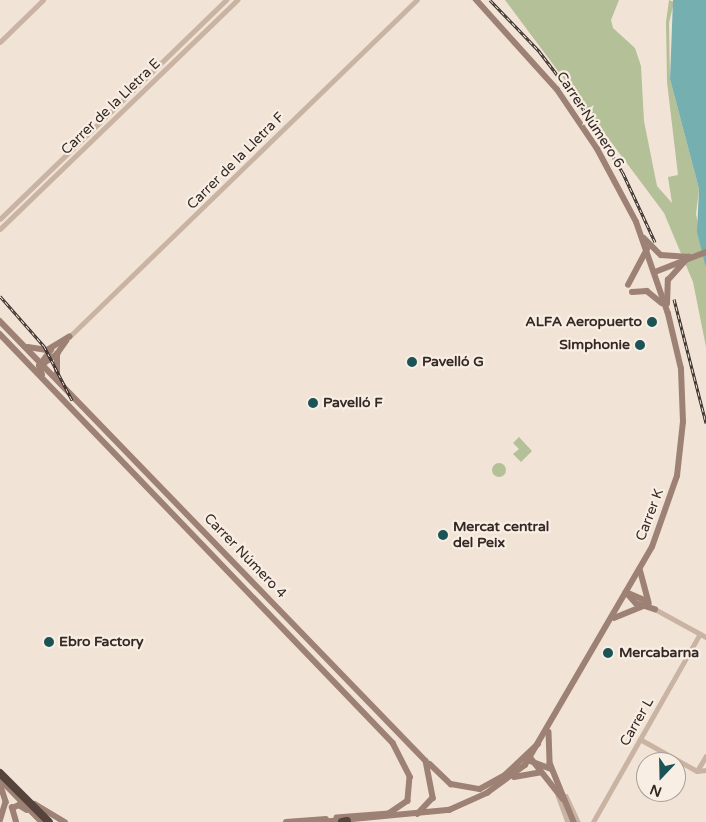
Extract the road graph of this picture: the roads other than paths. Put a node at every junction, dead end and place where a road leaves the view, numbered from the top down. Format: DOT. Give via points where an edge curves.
graph roads {
  1 [pos="43,0"];
  2 [pos="226,0"];
  3 [pos="237,0"];
  4 [pos="417,0"];
  5 [pos="476,0"];
  6 [pos="0,42"];
  7 [pos="0,220"];
  8 [pos="0,229"];
  9 [pos="641,234"];
  10 [pos="647,250"];
  11 [pos="706,252"];
  12 [pos="689,258"];
  13 [pos="654,272"];
  14 [pos="628,285"];
  15 [pos="632,292"];
  16 [pos="665,305"];
  17 [pos="668,314"];
  18 [pos="0,321"];
  19 [pos="0,334"];
  20 [pos="69,337"];
  21 [pos="23,345"];
  22 [pos="55,351"];
  23 [pos="29,364"];
  24 [pos="41,364"];
  25 [pos="44,380"];
  26 [pos="59,382"];
  27 [pos="640,568"];
  28 [pos="626,592"];
  29 [pos="646,605"];
  30 [pos="655,609"];
  31 [pos="610,621"];
  32 [pos="700,634"];
  33 [pos="706,637"];
  34 [pos="550,728"];
  35 [pos="640,739"];
  36 [pos="540,742"];
  37 [pos="534,748"];
  38 [pos="706,756"];
  39 [pos="530,759"];
  40 [pos="426,761"];
  41 [pos="521,762"];
  42 [pos="0,769"];
  43 [pos="553,770"];
  44 [pos="706,770"];
  45 [pos="697,771"];
  46 [pos="0,773"];
  47 [pos="546,774"];
  48 [pos="0,779"];
  49 [pos="507,780"];
  50 [pos="0,783"];
  51 [pos="559,788"];
  52 [pos="35,816"];
  53 [pos="414,816"];
  54 [pos="0,822"];
  55 [pos="16,822"];
  56 [pos="42,822"];
  57 [pos="49,822"];
  58 [pos="65,822"];
  59 [pos="286,822"];
  60 [pos="321,822"];
  61 [pos="344,822"];
  62 [pos="568,822"];
  63 [pos="577,822"];
  64 [pos="593,822"];
  1 -- 6 [label="street"];
  2 -- 7 [label="street, Carrer de la Lletra E"];
  3 -- 8 [label="street, Carrer de la Lletra E"];
  4 -- 20 [label="street, Carrer de la Lletra F"];
  5 -- 9 [label="main road, Carrer Número 6" via="557,90 602,157"];
  9 -- 10 [label="main road, Carrer Número 6"];
  9 -- 12 [label="main road" via="661,255"];
  10 -- 13 [label="main road, Carrer Número 6"];
  10 -- 14 [label="main road"];
  11 -- 12 [label="main road"];
  12 -- 13 [label="main road"];
  12 -- 17 [label="main road" via="668,280"];
  13 -- 16 [label="main road, Carrer K"];
  15 -- 16 [label="main road" via="650,292"];
  16 -- 17 [label="main road, Carrer K"];
  17 -- 27 [label="main road, Carrer K" via="681,369 682,439 672,495"];
  18 -- 21 [label="main road, Carrer Número 4"];
  19 -- 23 [label="main road, Carrer Número 4"];
  20 -- 22 [label="main road"];
  21 -- 22 [label="main road"];
  21 -- 24 [label="main road, Carrer Número 4"];
  22 -- 24 [label="main road"];
  22 -- 26 [label="main road"];
  23 -- 24 [label="main road"];
  23 -- 25 [label="main road, Carrer Número 4"];
  24 -- 25 [label="main road"];
  24 -- 26 [label="main road, Carrer Número 4"];
  25 -- 59 [label="main road, Carrer Número 4" via="381,728 410,777 411,792 402,807 385,815"];
  26 -- 40 [label="main road, Carrer Número 4"];
  27 -- 28 [label="main road, Carrer K"];
  27 -- 29 [label="main road"];
  28 -- 29 [label="main road"];
  28 -- 31 [label="main road, Carrer K"];
  29 -- 30 [label="main road"];
  29 -- 31 [label="main road" via="626,610"];
  30 -- 32 [label="street"];
  31 -- 34 [label="main road, Carrer K"];
  32 -- 33 [label="street"];
  32 -- 35 [label="street, Carrer L"];
  34 -- 36 [label="main road, Carrer K"];
  34 -- 43 [label="main road" via="548,747"];
  35 -- 45 [label="street"];
  35 -- 64 [label="street, Carrer L"];
  36 -- 37 [label="main road, Carrer K"];
  36 -- 39 [label="main road, Carrer K"];
  37 -- 39 [label="main road"];
  37 -- 41 [label="main road, Carrer K"];
  38 -- 45 [label="street"];
  39 -- 41 [label="main road"];
  39 -- 43 [label="main road"];
  39 -- 47 [label="main road"];
  39 -- 49 [label="main road, Carrer K"];
  40 -- 41 [label="main road, Carrer K" via="451,784 474,789 491,786"];
  40 -- 53 [label="main road" via="432,798 425,811"];
  42 -- 58 [label="main road" via="34,803"];
  43 -- 51 [label="main road"];
  44 -- 45 [label="street"];
  46 -- 57 [label="highway"];
  47 -- 49 [label="main road" via="532,771"];
  47 -- 51 [label="main road"];
  48 -- 52 [label="main road"];
  49 -- 53 [label="main road, Carrer K" via="464,804"];
  50 -- 54 [label="main road" via="6,802"];
  51 -- 62 [label="street"];
  51 -- 63 [label="street"];
  51 -- 63 [label="main road"];
  52 -- 55 [label="main road" via="15,806 10,813"];
  52 -- 56 [label="main road"];
  53 -- 61 [label="main road, Carrer K"];
  54 -- 55 [label="main road"];
  60 -- 61 [label="main road, Carrer K"];
}
